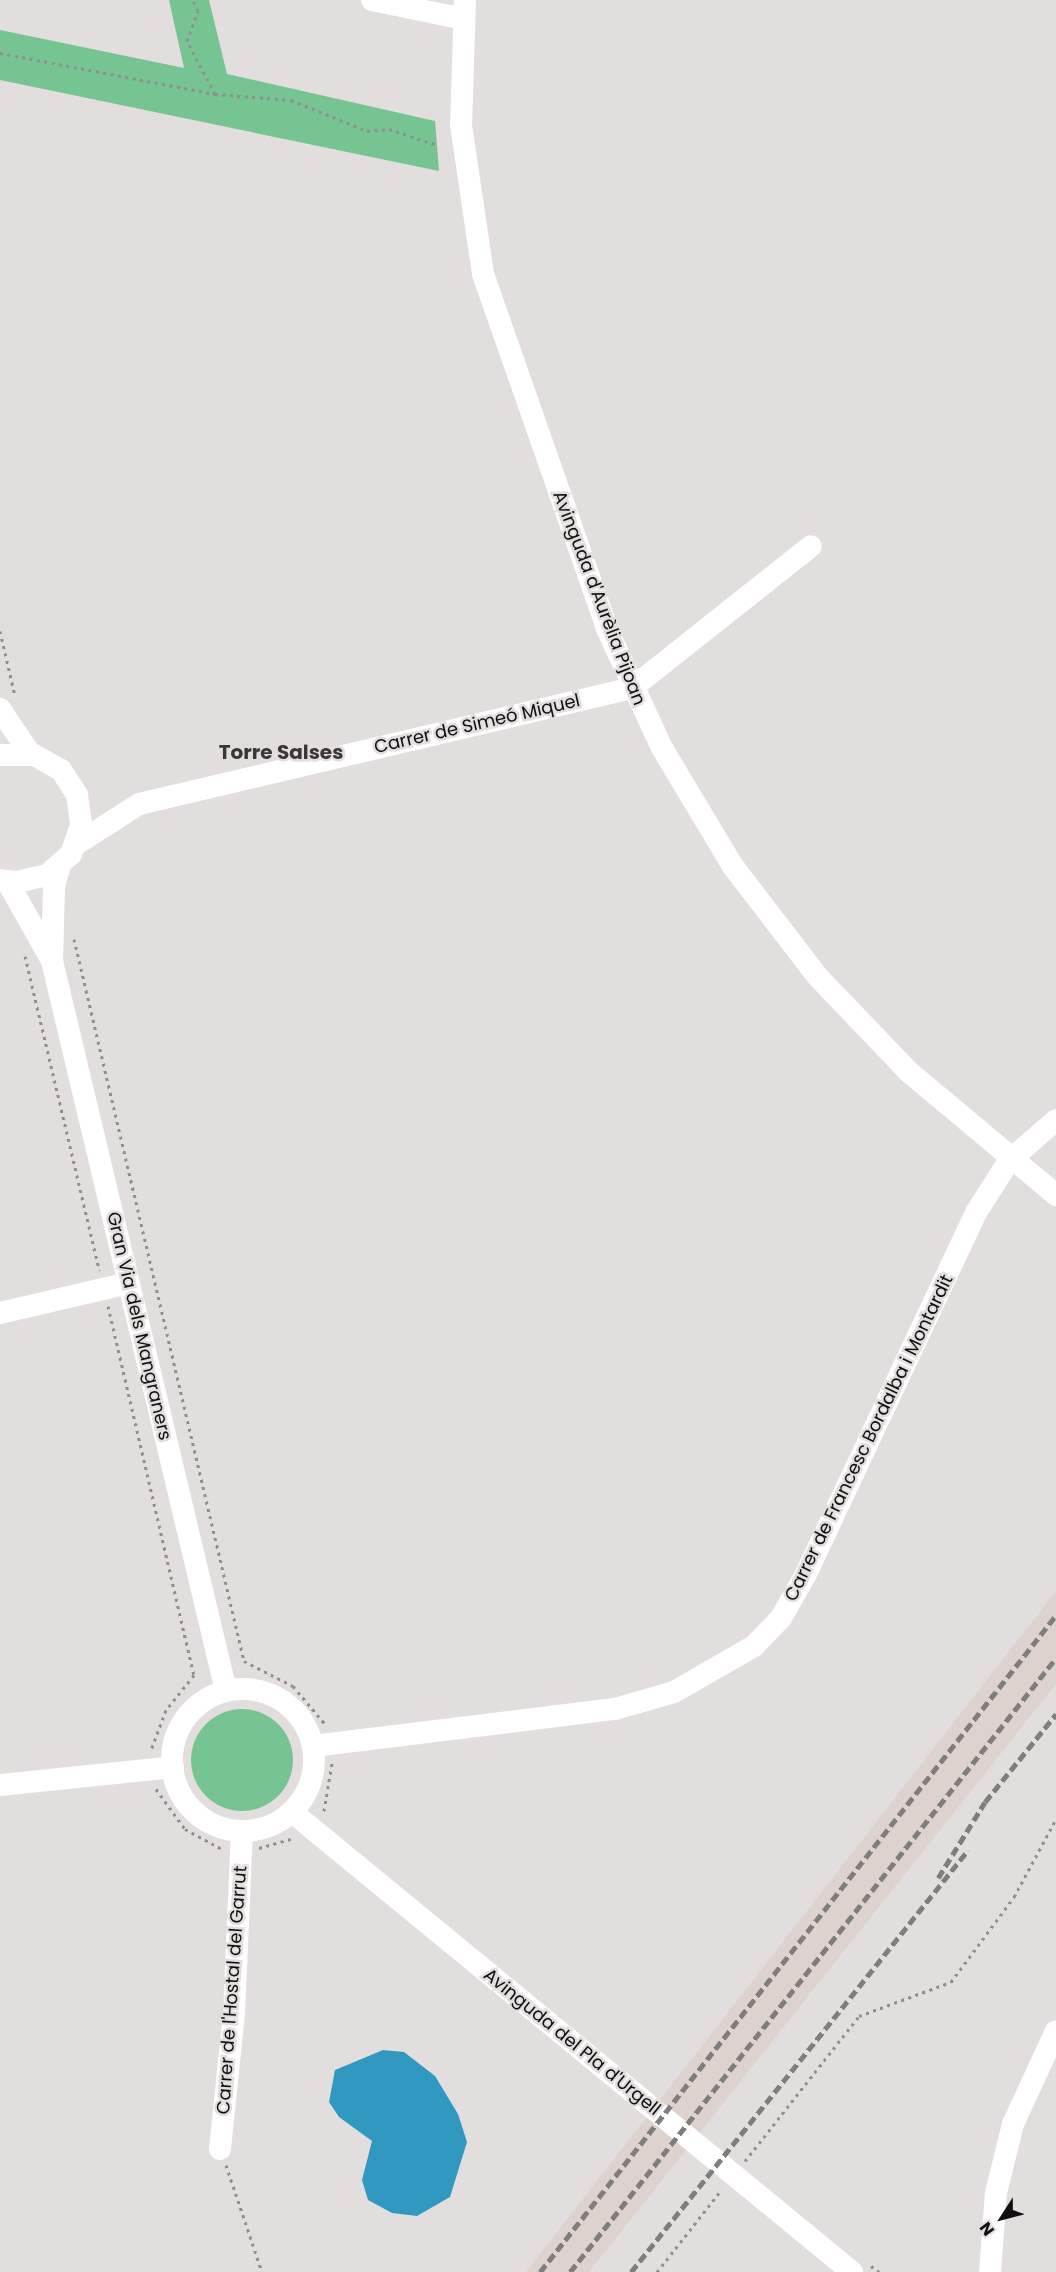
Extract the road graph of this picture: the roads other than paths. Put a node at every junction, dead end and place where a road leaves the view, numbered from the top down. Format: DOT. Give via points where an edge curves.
graph roads {
  1 [pos="372,0"];
  2 [pos="464,10"];
  3 [pos="812,546"];
  4 [pos="632,688"];
  5 [pos="9,708"];
  6 [pos="0,755"];
  7 [pos="31,755"];
  8 [pos="75,845"];
  9 [pos="60,866"];
  10 [pos="3,880"];
  11 [pos="52,961"];
  12 [pos="1056,1120"];
  13 [pos="1009,1161"];
  14 [pos="1056,1195"];
  15 [pos="129,1283"];
  16 [pos="0,1313"];
  17 [pos="226,1691"];
  18 [pos="313,1746"];
  19 [pos="173,1767"];
  20 [pos="0,1785"];
  21 [pos="292,1812"];
  22 [pos="242,1831"];
  23 [pos="1056,2031"];
  24 [pos="220,2149"];
  25 [pos="852,2272"];
  26 [pos="990,2272"];
  1 -- 2 [label="street"];
  2 -- 4 [label="street, Avinguda d'Aurèlia Pijoan" via="464,162 483,274 506,351"];
  3 -- 4 [label="street, Carrer de Simeó Miquel"];
  4 -- 8 [label="street, Carrer de Simeó Miquel" via="139,804"];
  4 -- 13 [label="street, Avinguda d'Aurèlia Pijoan" via="706,826 795,950 875,1039"];
  5 -- 7 [label="street, Gran Via dels Mangraners"];
  6 -- 7 [label="street, Gran Via dels Mangraners"];
  7 -- 8 [label="street, Gran Via dels Mangraners" via="61,770 77,795 81,825"];
  8 -- 9 [label="street, Gran Via dels Mangraners"];
  9 -- 10 [label="street, Gran Via dels Mangraners" via="32,880"];
  9 -- 11 [label="street, Gran Via dels Mangraners" via="54,886"];
  10 -- 11 [label="street, Gran Via dels Mangraners"];
  11 -- 15 [label="street, Gran Via dels Mangraners"];
  12 -- 13 [label="street, Carrer de Francesc Bordalba i Montardit"];
  13 -- 14 [label="street, Avinguda d'Aurèlia Pijoan"];
  13 -- 18 [label="street, Carrer de Francesc Bordalba i Montardit" via="977,1211 806,1574 781,1618 754,1646 674,1692 615,1709"];
  15 -- 16 [label="street"];
  15 -- 17 [label="street, Gran Via dels Mangraners"];
  17 -- 18 [label="street" via="245,1688 281,1699 301,1720"];
  17 -- 19 [label="street" via="185,1719"];
  18 -- 21 [label="street" via="311,1782"];
  19 -- 20 [label="street"];
  19 -- 22 [label="street" via="195,1812"];
  21 -- 22 [label="street" via="268,1826"];
  21 -- 25 [label="street, Avinguda del Pla d'Urgell"];
  22 -- 24 [label="street, Carrer de l'Hostal del Garrut" via="234,2013"];
  23 -- 26 [label="street" via="1013,2124 996,2193"];
}
